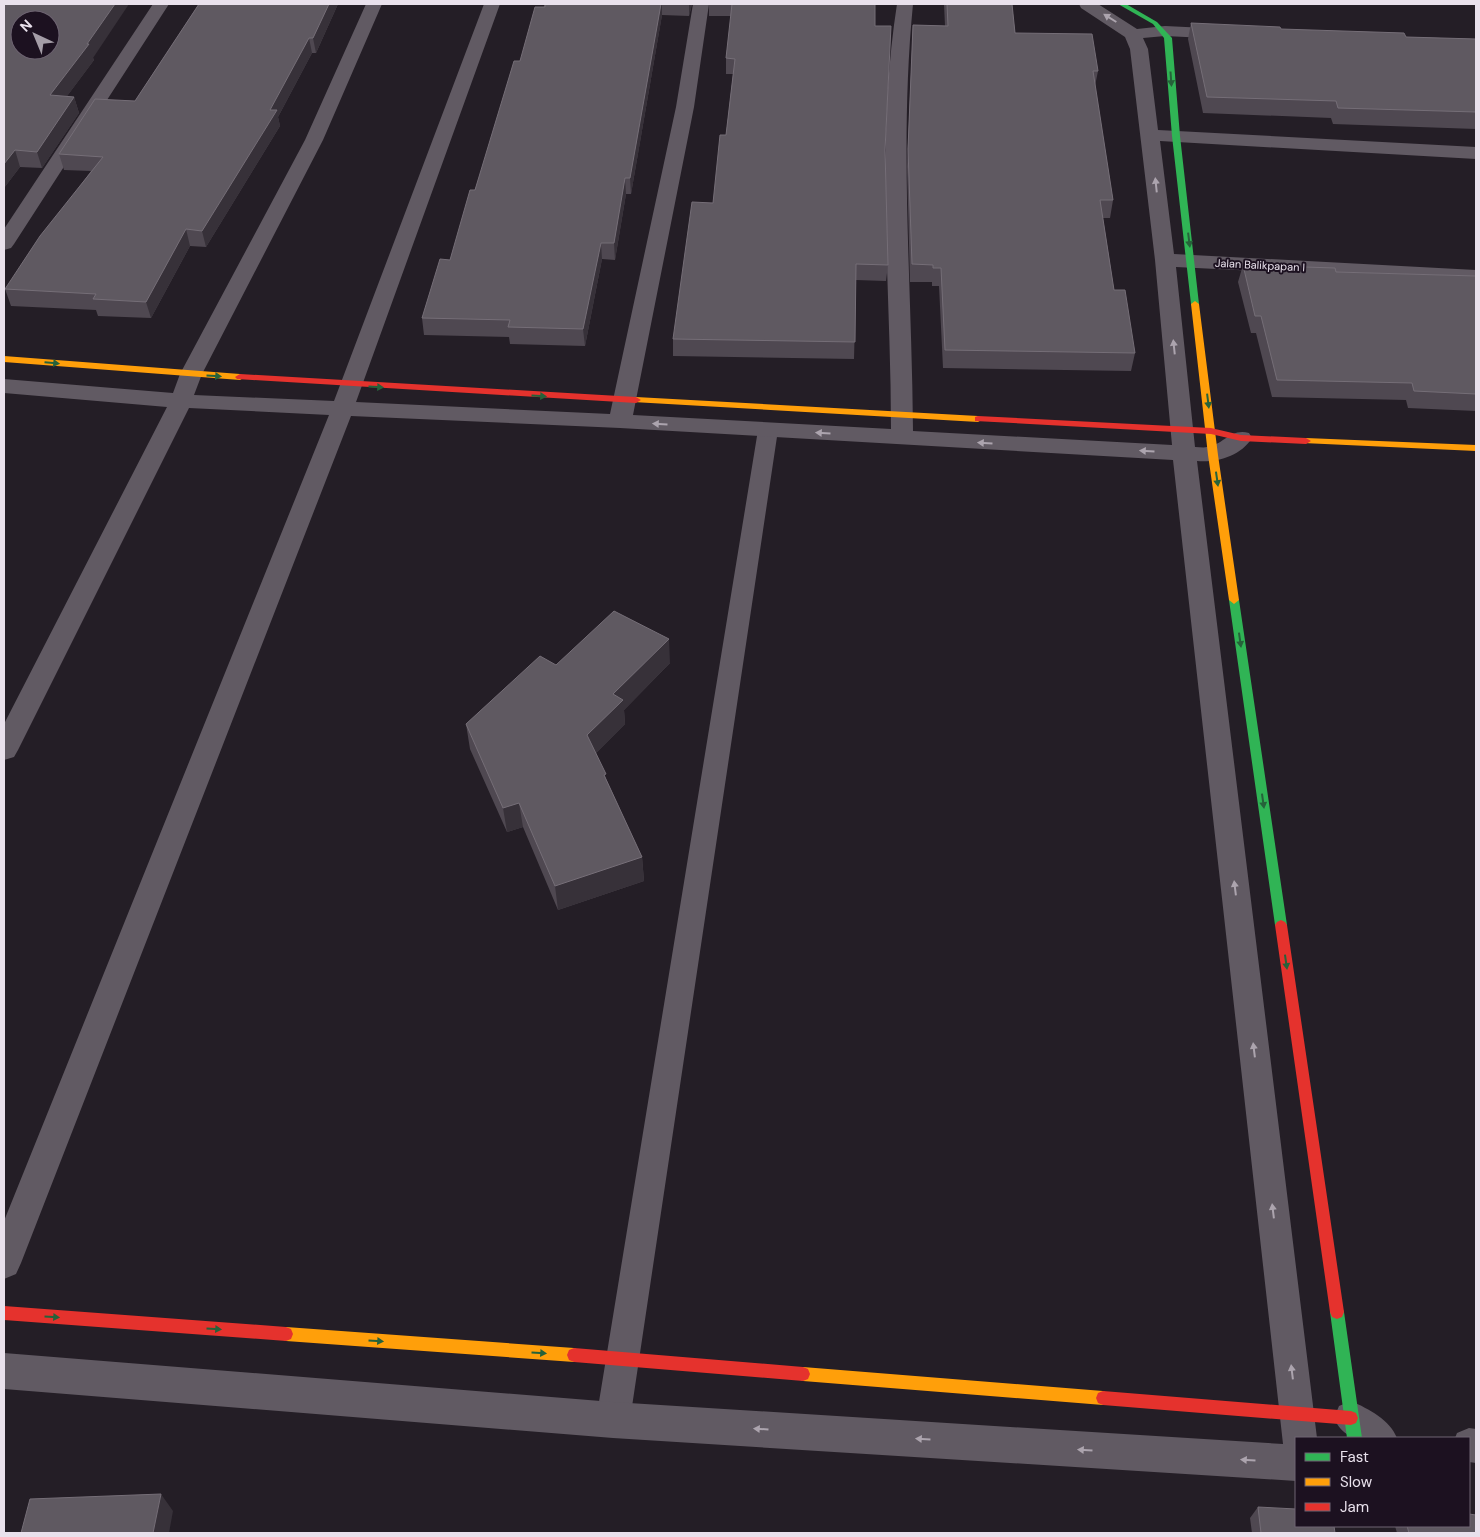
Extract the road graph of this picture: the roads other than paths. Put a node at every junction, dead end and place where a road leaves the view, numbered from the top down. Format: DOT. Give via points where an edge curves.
graph roads {
  1 [pos="160,4"];
  2 [pos="374,4"];
  3 [pos="492,4"];
  4 [pos="701,4"];
  5 [pos="905,4"];
  6 [pos="1087,4"];
  7 [pos="1121,4"];
  8 [pos="1165,31"];
  9 [pos="1133,34"];
  10 [pos="1243,34"];
  11 [pos="1151,135"];
  12 [pos="1176,136"];
  13 [pos="1476,153"];
  14 [pos="4,244"];
  15 [pos="1164,260"];
  16 [pos="1191,261"];
  17 [pos="1476,276"];
  18 [pos="4,359"];
  19 [pos="191,374"];
  20 [pos="4,386"];
  21 [pos="350,386"];
  22 [pos="180,401"];
  23 [pos="342,410"];
  24 [pos="622,411"];
  25 [pos="903,415"];
  26 [pos="768,430"];
  27 [pos="902,438"];
  28 [pos="1193,438"];
  29 [pos="1241,438"];
  30 [pos="1476,448"];
  31 [pos="1213,455"];
  32 [pos="4,750"];
  33 [pos="4,1263"];
  34 [pos="4,1313"];
  35 [pos="622,1359"];
  36 [pos="4,1371"];
  37 [pos="613,1420"];
  38 [pos="1298,1426"];
  39 [pos="1353,1428"];
  40 [pos="1376,1437"];
  41 [pos="1295,1463"];
  1 -- 14 [label="street"];
  2 -- 19 [label="street" via="314,140"];
  3 -- 21 [label="street"];
  4 -- 24 [label="street" via="685,107"];
  5 -- 25 [label="street" via="895,160"];
  9 -- 6 [label="street, one-way"];
  7 -- 8 [label="street"];
  8 -- 9 [label="street"];
  8 -- 10 [label="street"];
  8 -- 12 [label="street, one-way"];
  9 -- 11 [label="street" via="1139,49"];
  11 -- 12 [label="street"];
  15 -- 11 [label="street, one-way"];
  12 -- 13 [label="street"];
  12 -- 16 [label="street, one-way"];
  15 -- 16 [label="street, Jalan Balikpapan I"];
  28 -- 15 [label="street, one-way"];
  16 -- 17 [label="street, Jalan Balikpapan I"];
  16 -- 28 [label="street, one-way"];
  18 -- 19 [label="street, one-way"];
  19 -- 21 [label="street, one-way"];
  19 -- 22 [label="street"];
  20 -- 22 [label="street"];
  21 -- 23 [label="street"];
  21 -- 24 [label="street, one-way"];
  22 -- 23 [label="street"];
  22 -- 32 [label="street"];
  23 -- 24 [label="street"];
  23 -- 33 [label="street"];
  24 -- 25 [label="street"];
  26 -- 24 [label="street, one-way"];
  25 -- 27 [label="street"];
  25 -- 28 [label="street"];
  27 -- 26 [label="street, one-way"];
  26 -- 35 [label="lane"];
  28 -- 27 [label="street, one-way"];
  28 -- 29 [label="street"];
  28 -- 31 [label="street"];
  38 -- 28 [label="street, one-way"];
  29 -- 30 [label="street"];
  29 -- 31 [label="street"];
  31 -- 39 [label="street, one-way"];
  34 -- 35 [label="street, one-way"];
  35 -- 37 [label="lane"];
  35 -- 38 [label="street"];
  36 -- 37 [label="street"];
  41 -- 37 [label="street, one-way"];
  38 -- 39 [label="street"];
  39 -- 40 [label="lane"];
}
